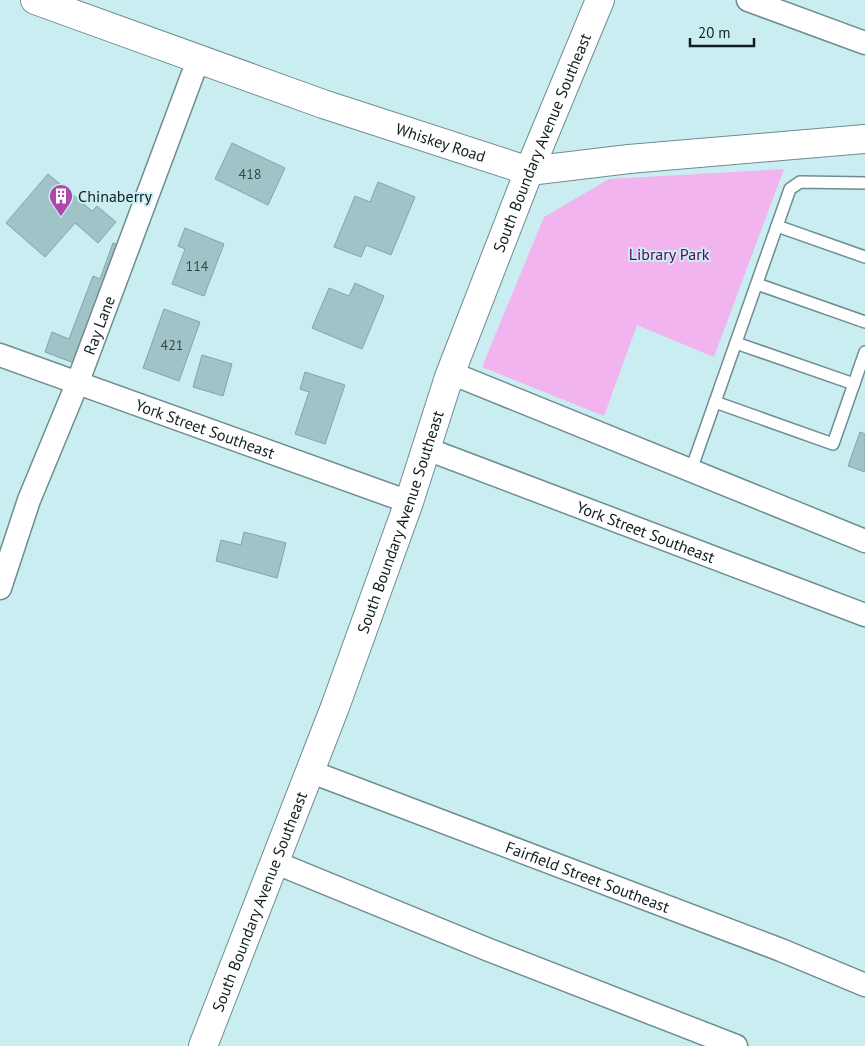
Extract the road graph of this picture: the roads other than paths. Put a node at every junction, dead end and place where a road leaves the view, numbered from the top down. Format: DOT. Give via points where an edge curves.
graph roads {
  1 [pos="35,0"];
  2 [pos="600,0"];
  3 [pos="748,0"];
  4 [pos="865,43"];
  5 [pos="198,60"];
  6 [pos="865,138"];
  7 [pos="528,171"];
  8 [pos="865,183"];
  9 [pos="777,226"];
  10 [pos="865,258"];
  11 [pos="757,284"];
  12 [pos="865,322"];
  13 [pos="736,343"];
  14 [pos="865,352"];
  15 [pos="0,356"];
  16 [pos="451,373"];
  17 [pos="77,384"];
  18 [pos="854,384"];
  19 [pos="715,402"];
  20 [pos="428,448"];
  21 [pos="691,470"];
  22 [pos="409,502"];
  23 [pos="865,541"];
  24 [pos="0,588"];
  25 [pos="865,615"];
  26 [pos="309,771"];
  27 [pos="274,862"];
  28 [pos="865,985"];
  29 [pos="203,1046"];
  30 [pos="736,1046"];
  1 -- 5 [label="street, Whiskey Road"];
  2 -- 7 [label="street, South Boundary Avenue Southeast"];
  3 -- 4 [label="street"];
  5 -- 7 [label="street, Whiskey Road"];
  5 -- 17 [label="street, Ray Lane"];
  6 -- 7 [label="street, Whiskey Road"];
  7 -- 16 [label="street, South Boundary Avenue Southeast"];
  8 -- 9 [label="lane" via="800,182 790,189"];
  9 -- 10 [label="lane"];
  9 -- 11 [label="lane"];
  11 -- 12 [label="lane"];
  11 -- 13 [label="lane"];
  13 -- 18 [label="lane"];
  13 -- 19 [label="lane"];
  14 -- 18 [label="lane"];
  15 -- 17 [label="street, York Street Southeast"];
  16 -- 20 [label="street, South Boundary Avenue Southeast"];
  16 -- 21 [label="street"];
  17 -- 22 [label="street, York Street Southeast"];
  17 -- 24 [label="street, Ray Lane" via="29,500"];
  18 -- 19 [label="lane" via="833,444"];
  19 -- 21 [label="lane"];
  20 -- 22 [label="street, South Boundary Avenue Southeast"];
  20 -- 25 [label="street, York Street Southeast"];
  21 -- 23 [label="street"];
  22 -- 26 [label="street, South Boundary Avenue Southeast"];
  26 -- 27 [label="street, South Boundary Avenue Southeast"];
  26 -- 28 [label="street, Fairfield Street Southeast"];
  27 -- 29 [label="street, South Boundary Avenue Southeast"];
  27 -- 30 [label="street"];
}
